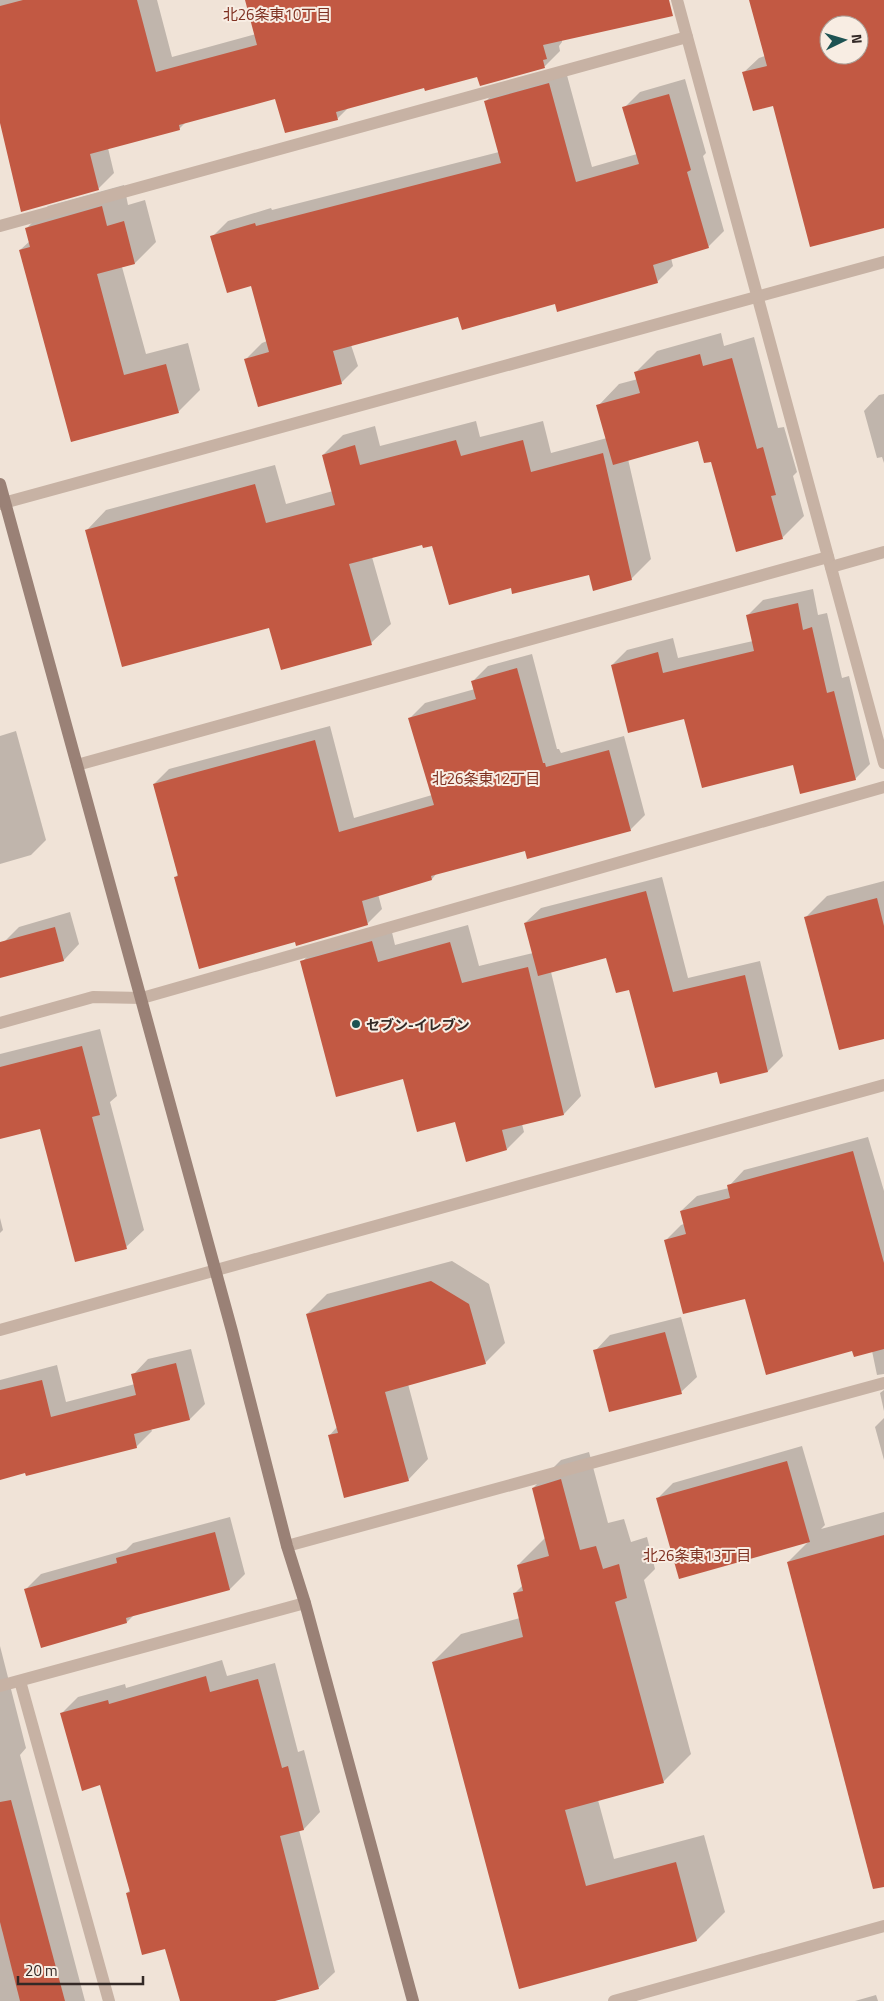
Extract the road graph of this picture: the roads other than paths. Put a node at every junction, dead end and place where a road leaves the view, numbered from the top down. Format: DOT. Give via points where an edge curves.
graph roads {
  1 [pos="677,0"];
  2 [pos="687,37"];
  3 [pos="0,226"];
  4 [pos="884,262"];
  5 [pos="758,297"];
  6 [pos="0,484"];
  7 [pos="2,503"];
  8 [pos="884,552"];
  9 [pos="829,562"];
  10 [pos="884,763"];
  11 [pos="77,765"];
  12 [pos="884,787"];
  13 [pos="142,998"];
  14 [pos="0,1023"];
  15 [pos="884,1085"];
  16 [pos="214,1272"];
  17 [pos="0,1330"];
  18 [pos="884,1383"];
  19 [pos="287,1546"];
  20 [pos="304,1603"];
  21 [pos="20,1681"];
  22 [pos="0,1686"];
  23 [pos="884,1926"];
  24 [pos="109,2001"];
  25 [pos="413,2001"];
  26 [pos="614,2001"];
  1 -- 2 [label="street"];
  2 -- 3 [label="street"];
  2 -- 5 [label="street"];
  4 -- 5 [label="street"];
  5 -- 7 [label="street"];
  5 -- 9 [label="street"];
  6 -- 7 [label="street"];
  7 -- 11 [label="street"];
  8 -- 9 [label="street"];
  9 -- 10 [label="street"];
  9 -- 11 [label="street"];
  11 -- 13 [label="street"];
  12 -- 13 [label="street"];
  13 -- 14 [label="street" via="93,997"];
  13 -- 16 [label="street"];
  15 -- 16 [label="street"];
  16 -- 17 [label="street"];
  16 -- 19 [label="street"];
  18 -- 19 [label="street"];
  19 -- 20 [label="street"];
  20 -- 21 [label="street"];
  20 -- 25 [label="street"];
  21 -- 22 [label="street"];
  21 -- 24 [label="street"];
  23 -- 26 [label="street"];
}
